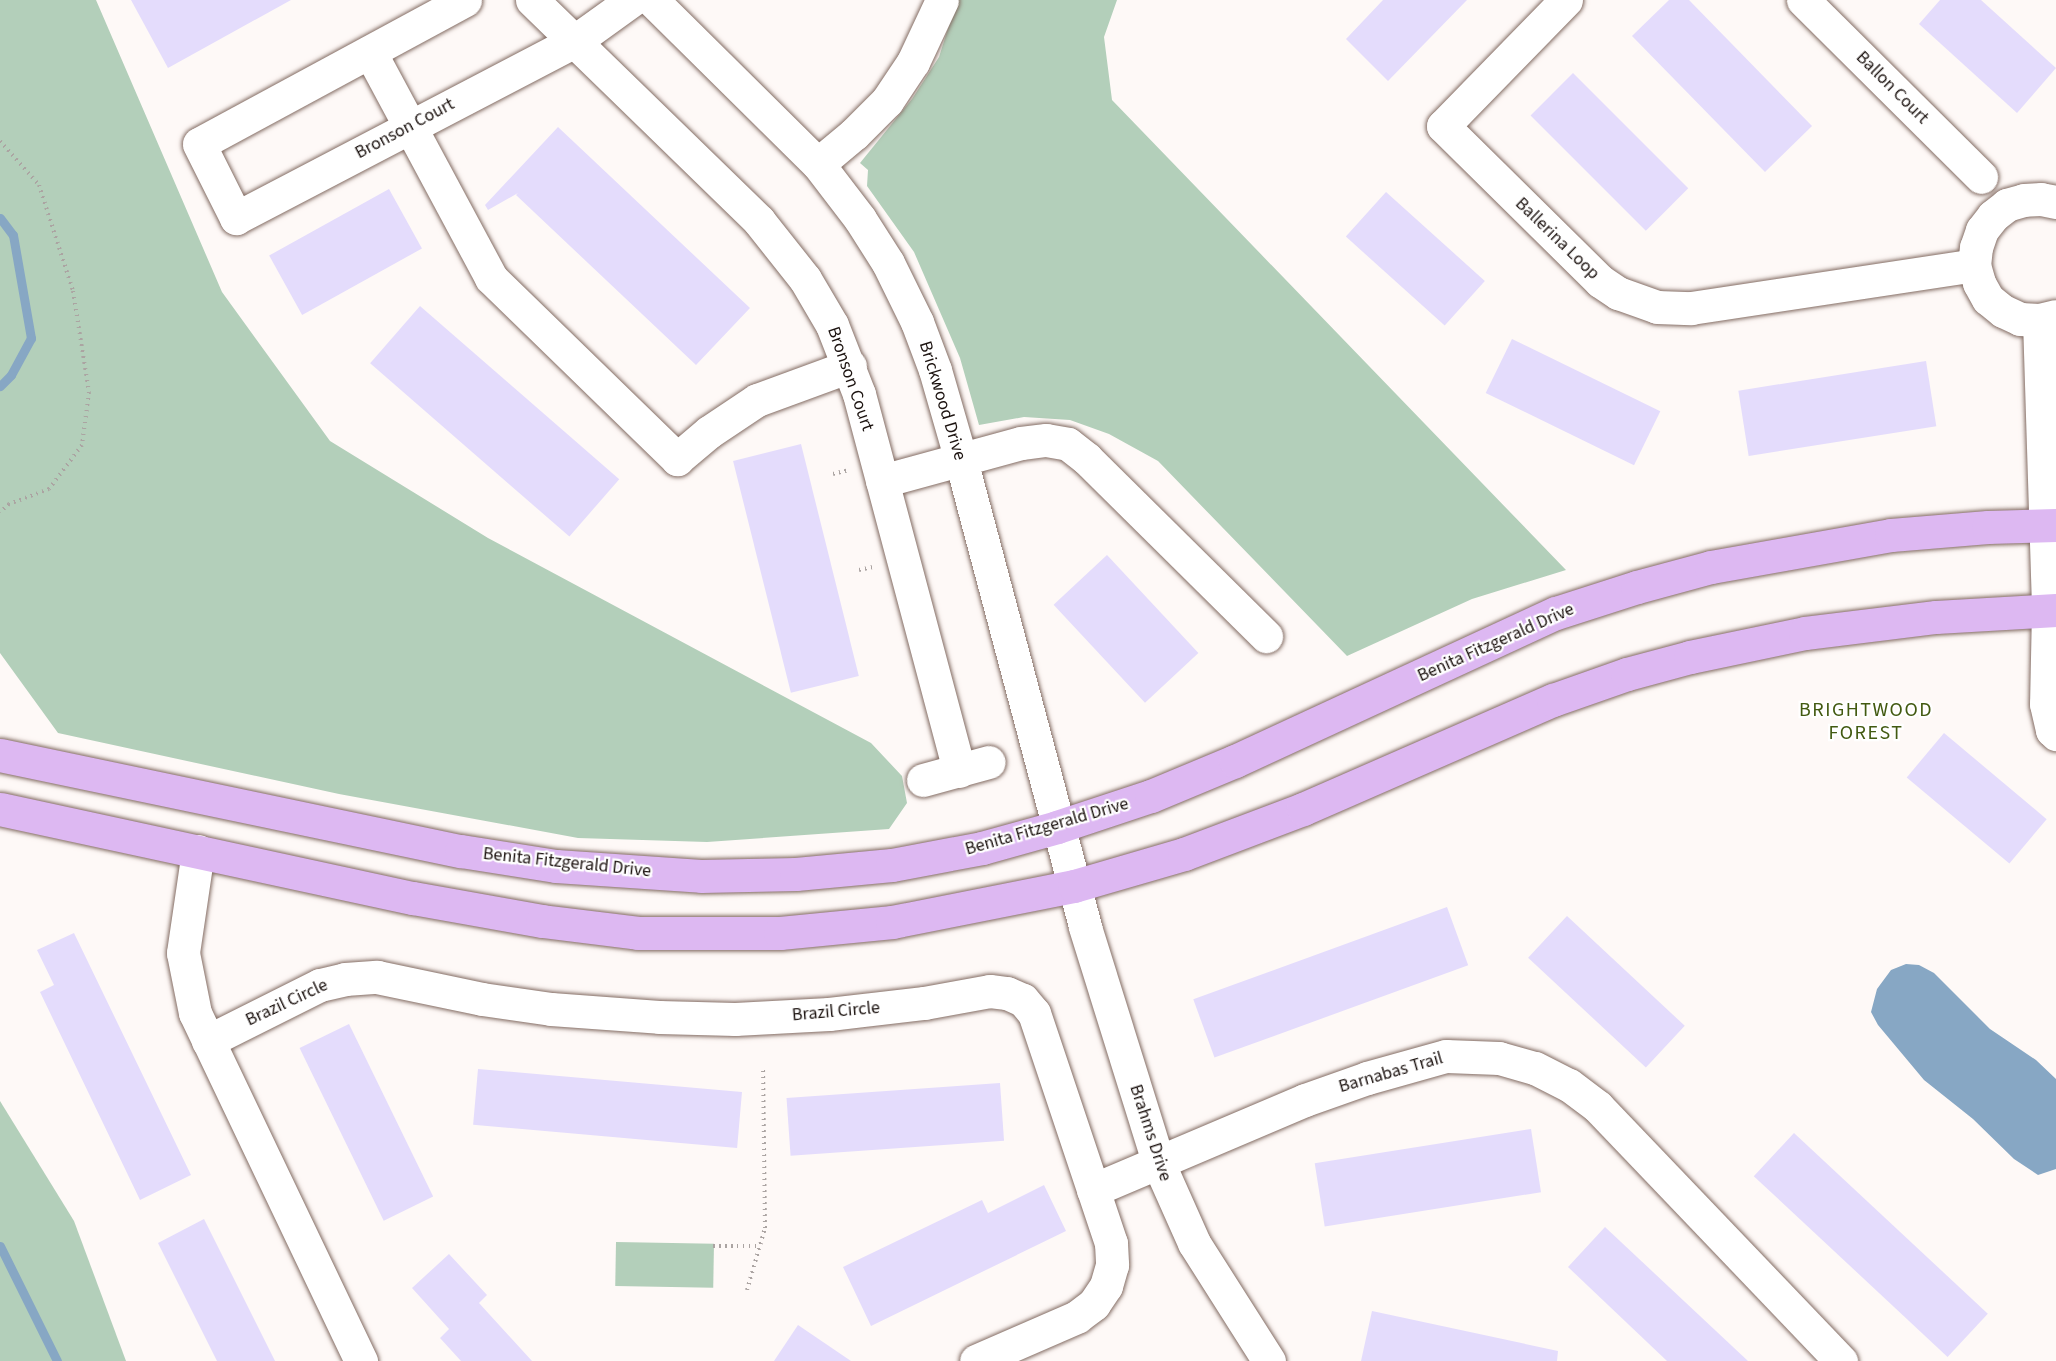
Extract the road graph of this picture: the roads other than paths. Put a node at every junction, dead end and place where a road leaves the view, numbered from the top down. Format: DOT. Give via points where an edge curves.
graph roads {
  1 [pos="465,0"];
  2 [pos="532,0"];
  3 [pos="632,0"];
  4 [pos="652,0"];
  5 [pos="942,0"];
  6 [pos="1566,0"];
  7 [pos="1803,0"];
  8 [pos="575,41"];
  9 [pos="370,52"];
  10 [pos="410,127"];
  11 [pos="818,164"];
  12 [pos="1981,177"];
  13 [pos="2056,202"];
  14 [pos="1974,265"];
  15 [pos="2047,318"];
  16 [pos="850,366"];
  17 [pos="961,460"];
  18 [pos="882,481"];
  19 [pos="2050,525"];
  20 [pos="2052,610"];
  21 [pos="1266,636"];
  22 [pos="2056,734"];
  23 [pos="0,755"];
  24 [pos="923,780"];
  25 [pos="0,809"];
  26 [pos="1057,827"];
  27 [pos="198,852"];
  28 [pos="1074,886"];
  29 [pos="208,1041"];
  30 [pos="1158,1162"];
  31 [pos="1093,1190"];
  32 [pos="361,1361"];
  33 [pos="976,1361"];
  34 [pos="1269,1361"];
  35 [pos="1841,1361"];
  1 -- 9 [label="street"];
  2 -- 8 [label="street"];
  3 -- 8 [label="street, Bronson Court"];
  4 -- 11 [label="street, Brickwood Drive"];
  5 -- 11 [label="street" via="913,63 887,101"];
  6 -- 14 [label="street, Ballerina Loop" via="1443,126 1599,281 1618,293 1657,307 1691,308"];
  7 -- 12 [label="street, Ballon Court"];
  8 -- 10 [label="street, Bronson Court"];
  8 -- 16 [label="street, Bronson Court" via="773,237 806,279"];
  9 -- 10 [label="street"];
  9 -- 10 [label="street, Bronson Court" via="199,144 236,218"];
  10 -- 16 [label="street" via="491,278 677,459 757,400"];
  11 -- 17 [label="street, Brickwood Drive" via="888,263 917,322"];
  13 -- 14 [label="street" via="2024,200 2007,205 1982,230"];
  14 -- 15 [label="street" via="1988,299 2003,311 2020,319"];
  15 -- 19 [label="street"];
  16 -- 18 [label="street, Bronson Court"];
  17 -- 18 [label="street"];
  17 -- 21 [label="street" via="1046,440 1068,444"];
  17 -- 26 [label="street, Brickwood Drive"];
  18 -- 24 [label="street, Bronson Court" via="974,766"];
  19 -- 20 [label="street"];
  19 -- 26 [label="main road, Benita Fitzgerald Drive" via="1891,535 1711,567 1637,587 1556,613 1214,770"];
  20 -- 22 [label="street" via="2046,704"];
  20 -- 28 [label="main road" via="1936,617 1805,633 1627,674 1492,726 1303,809 1184,854"];
  23 -- 26 [label="main road, Benita Fitzgerald Drive" via="461,851 628,873 796,874 892,865 982,848"];
  25 -- 27 [label="main road"];
  26 -- 28 [label="street, Brickwood Drive"];
  27 -- 28 [label="main road" via="413,898 638,933 780,933 892,922"];
  27 -- 29 [label="street" via="183,953 195,1013"];
  28 -- 30 [label="street, Brahms Drive"];
  29 -- 31 [label="street, Brazil Circle" via="320,985 377,977 551,1009 735,1019 829,1014 990,991 1007,993 1023,1000 1034,1013"];
  29 -- 32 [label="street"];
  30 -- 31 [label="street, Barnabas Trail"];
  30 -- 34 [label="street, Brahms Drive" via="1194,1243"];
  30 -- 35 [label="street, Barnabas Trail" via="1305,1100 1446,1056 1499,1058 1535,1068 1569,1084 1598,1107"];
  31 -- 33 [label="street, Brazil Circle" via="1111,1243 1112,1265 1106,1286 1094,1304 1077,1317"];
}
